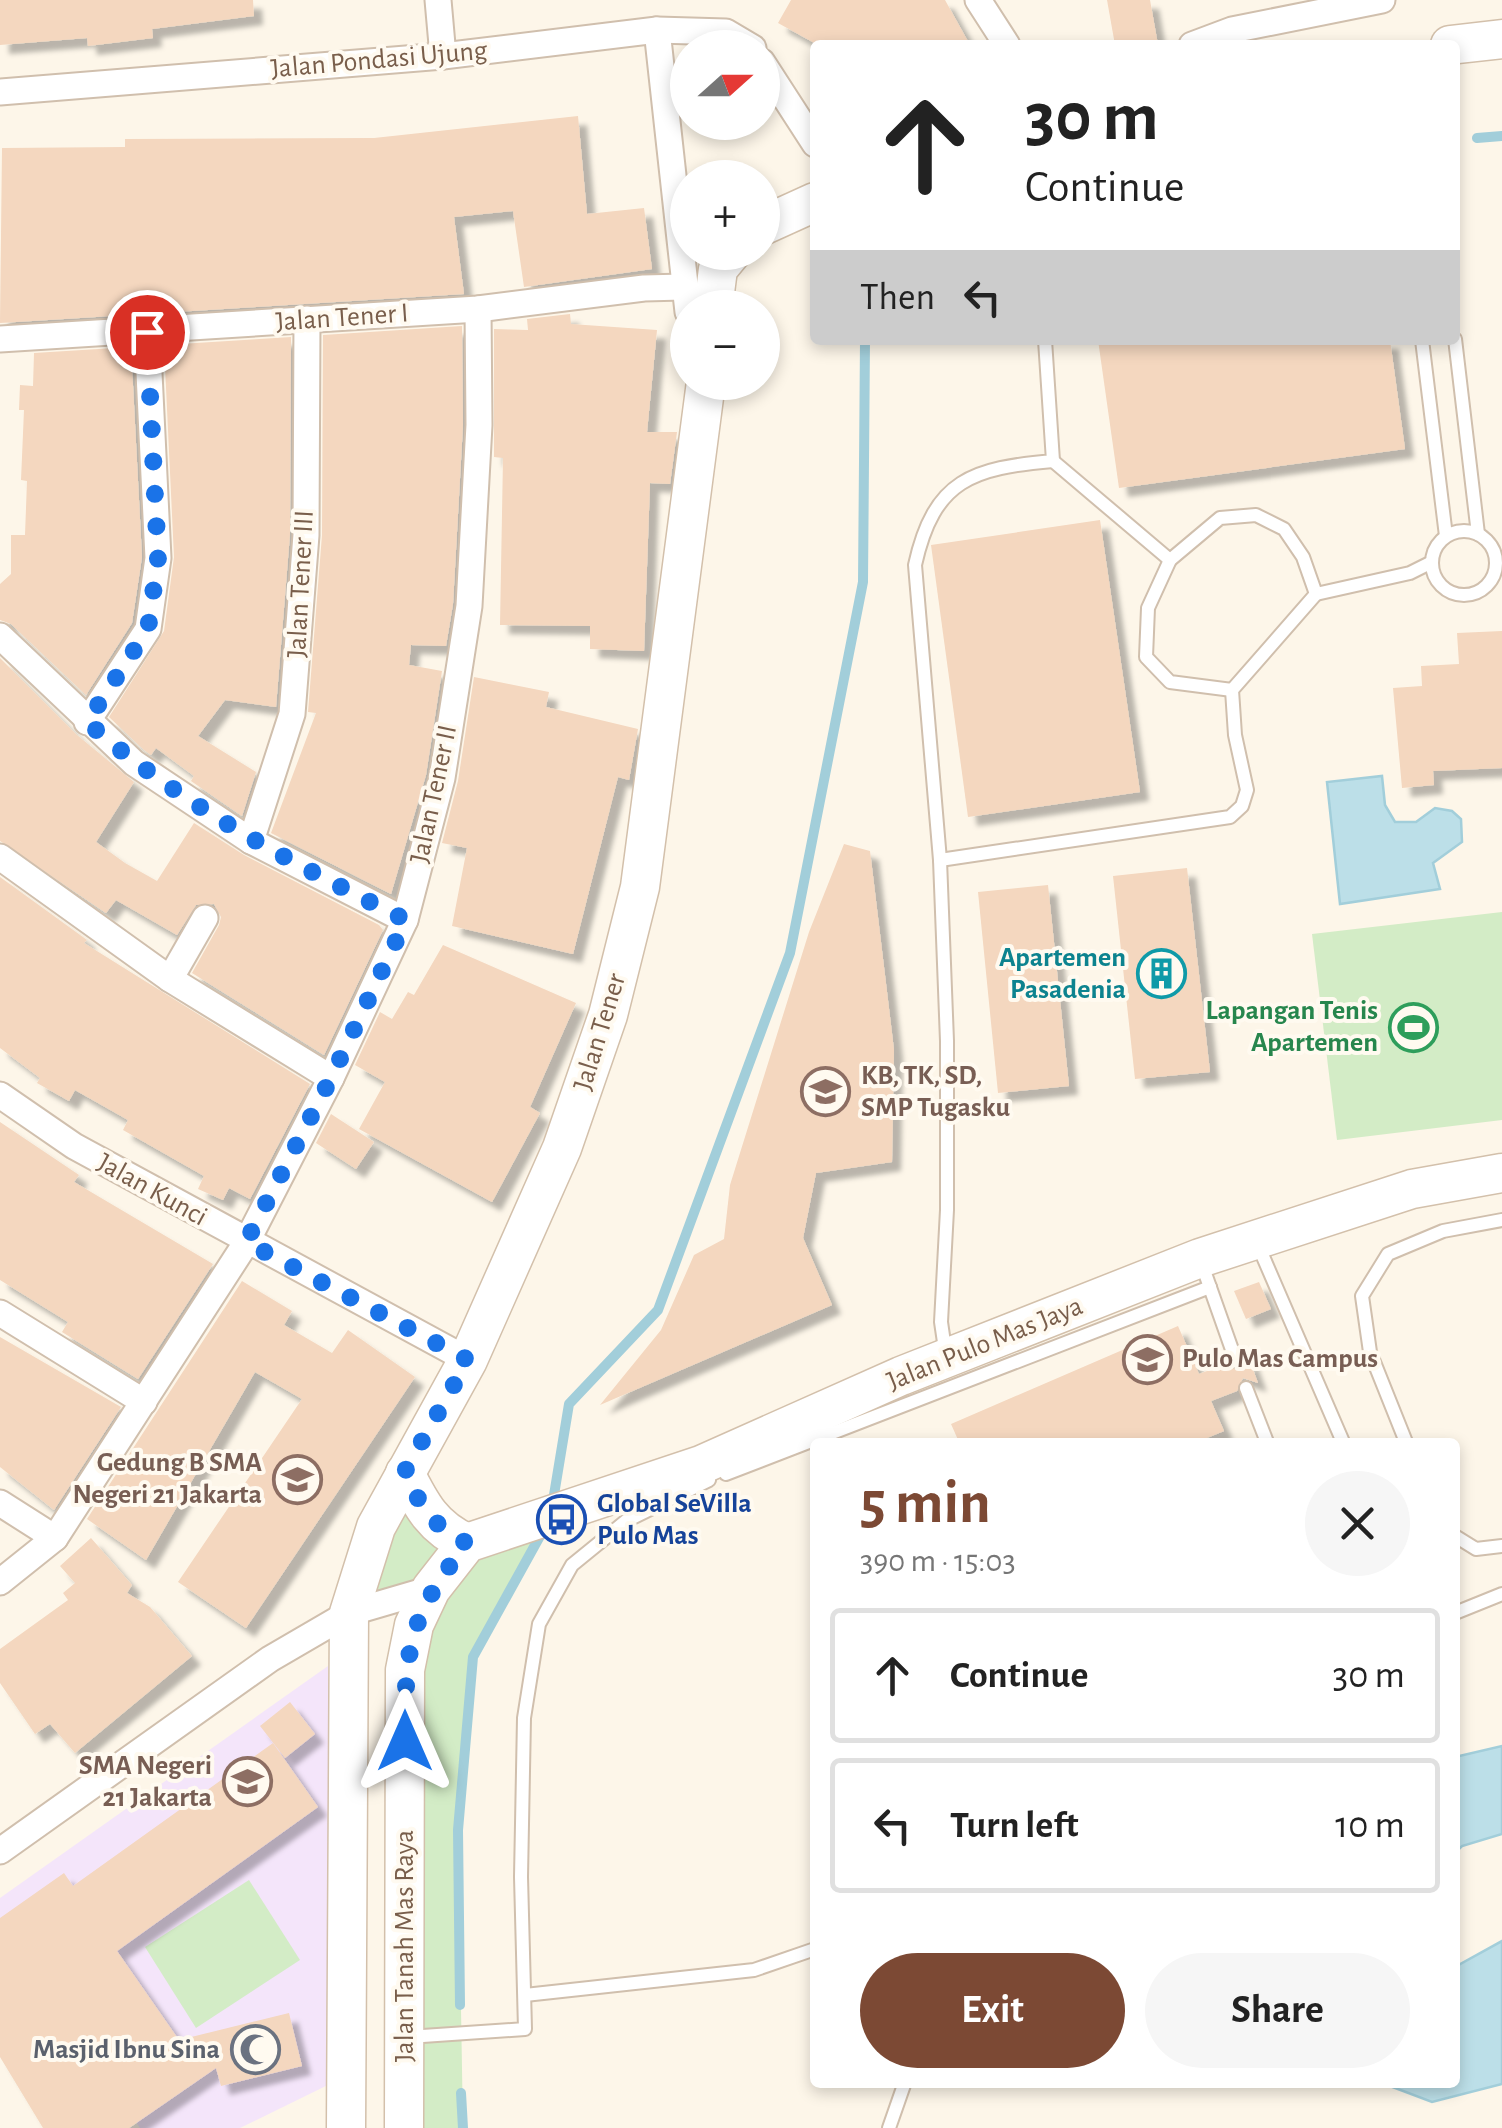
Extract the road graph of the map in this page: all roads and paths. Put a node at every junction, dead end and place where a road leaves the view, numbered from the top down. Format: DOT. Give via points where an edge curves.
graph roads {
  1 [pos="438,0"];
  2 [pos="978,0"];
  3 [pos="1382,0"];
  4 [pos="657,30"];
  5 [pos="670,30"];
  6 [pos="1502,39"];
  7 [pos="1004,40"];
  8 [pos="1205,40"];
  9 [pos="1460,44"];
  10 [pos="443,56"];
  11 [pos="780,90"];
  12 [pos="0,92"];
  13 [pos="810,136"];
  14 [pos="810,204"];
  15 [pos="780,218"];
  16 [pos="697,290"];
  17 [pos="670,295"];
  18 [pos="478,309"];
  19 [pos="307,319"];
  20 [pos="147,332"];
  21 [pos="0,338"];
  22 [pos="1045,345"];
  23 [pos="1423,345"];
  24 [pos="1456,345"];
  25 [pos="702,400"];
  26 [pos="1054,461"];
  27 [pos="1478,534"];
  28 [pos="1446,536"];
  29 [pos="1499,558"];
  30 [pos="1170,560"];
  31 [pos="1433,568"];
  32 [pos="1316,594"];
  33 [pos="0,636"];
  34 [pos="1232,690"];
  35 [pos="87,722"];
  36 [pos="251,841"];
  37 [pos="0,857"];
  38 [pos="940,860"];
  39 [pos="206,918"];
  40 [pos="406,920"];
  41 [pos="170,980"];
  42 [pos="331,1078"];
  43 [pos="0,1096"];
  44 [pos="1502,1173"];
  45 [pos="1502,1220"];
  46 [pos="1255,1238"];
  47 [pos="246,1242"];
  48 [pos="1205,1272"];
  49 [pos="0,1313"];
  50 [pos="946,1358"];
  51 [pos="468,1360"];
  52 [pos="1236,1360"];
  53 [pos="1246,1388"];
  54 [pos="144,1402"];
  55 [pos="1265,1438"];
  56 [pos="1342,1438"];
  57 [pos="1404,1438"];
  58 [pos="707,1471"];
  59 [pos="404,1473"];
  60 [pos="0,1504"];
  61 [pos="55,1538"];
  62 [pos="1460,1539"];
  63 [pos="472,1542"];
  64 [pos="1502,1546"];
  65 [pos="0,1582"];
  66 [pos="431,1589"];
  67 [pos="1502,1594"];
  68 [pos="350,1612"];
  69 [pos="1460,1612"];
  70 [pos="0,1851"];
  71 [pos="810,1951"];
  72 [pos="525,1995"];
  73 [pos="410,2037"];
  74 [pos="902,2088"];
  75 [pos="346,2128"];
  76 [pos="404,2128"];
  77 [pos="889,2128"];
  1 -- 10 [label="street"];
  2 -- 7 [label="street"];
  3 -- 8 [label="street"];
  4 -- 5 [label="street, Jalan Pondasi Ujung"];
  4 -- 10 [label="street, Jalan Pondasi Ujung"];
  4 -- 16 [label="street"];
  6 -- 9 [label="street"];
  10 -- 12 [label="street, Jalan Pondasi Ujung"];
  11 -- 13 [label="street"];
  14 -- 15 [label="street"];
  17 -- 18 [label="street, Jalan Tener I" via="644,288"];
  18 -- 19 [label="street, Jalan Tener I"];
  18 -- 40 [label="street, Jalan Tener II" via="468,606 442,778"];
  19 -- 20 [label="street, Jalan Tener I"];
  19 -- 36 [label="street, Jalan Tener III" via="306,535 292,714"];
  20 -- 21 [label="street, Jalan Tener I"];
  20 -- 35 [label="street" via="155,594 148,629"];
  22 -- 26 [label="lane"];
  23 -- 28 [label="lane"];
  24 -- 27 [label="lane"];
  25 -- 51 [label="street, Jalan Tener" via="640,887 608,1015 562,1148"];
  26 -- 30 [label="lane"];
  26 -- 38 [label="lane" via="976,472 943,499 923,530 915,602"];
  27 -- 28 [label="lane"];
  27 -- 29 [label="lane"];
  28 -- 31 [label="lane"];
  29 -- 31 [label="lane" via="1494,577 1476,594 1451,593"];
  30 -- 32 [label="lane" via="1220,518 1256,515 1284,528"];
  30 -- 34 [label="lane" via="1148,608 1146,657 1170,682"];
  31 -- 32 [label="lane"];
  32 -- 34 [label="lane"];
  33 -- 35 [label="street"];
  34 -- 38 [label="lane" via="1247,790 1230,817"];
  35 -- 36 [label="street" via="134,764"];
  36 -- 40 [label="street"];
  37 -- 41 [label="street"];
  38 -- 50 [label="lane"];
  39 -- 41 [label="street"];
  40 -- 42 [label="street, Jalan Tener II"];
  41 -- 42 [label="street"];
  42 -- 47 [label="street, Jalan Tener II"];
  43 -- 47 [label="street, Jalan Kunci" via="74,1146"];
  44 -- 46 [label="street, Jalan Pulo Mas Jaya" via="1412,1189"];
  45 -- 57 [label="lane" via="1443,1231 1388,1254 1362,1296 1370,1352"];
  46 -- 48 [label="street, Jalan Pulo Mas Jaya"];
  46 -- 56 [label="lane"];
  47 -- 51 [label="street, Jalan Kunci"];
  47 -- 54 [label="street, Jalan Tener II"];
  48 -- 50 [label="street, Jalan Pulo Mas Jaya"];
  48 -- 52 [label="lane"];
  48 -- 58 [label="lane"];
  49 -- 54 [label="street"];
  50 -- 58 [label="street, Jalan Pulo Mas Jaya"];
  51 -- 59 [label="street, Jalan Tener"];
  53 -- 55 [label="lane"];
  54 -- 61 [label="street, Jalan Tener II"];
  58 -- 63 [label="street, Jalan Pulo Mas Jaya"];
  58 -- 72 [label="lane" via="626,1521 572,1565 539,1624 524,1718"];
  59 -- 63 [label="street" via="426,1514 444,1532"];
  59 -- 68 [label="street, Jalan Tener" via="376,1528"];
  60 -- 61 [label="street"];
  61 -- 65 [label="street, Jalan Tener II"];
  62 -- 64 [label="lane" via="1476,1549"];
  63 -- 66 [label="street, Jalan Tanah Mas Raya"];
  66 -- 68 [label="street"];
  66 -- 73 [label="street, Jalan Tanah Mas Raya" via="414,1625 405,1670"];
  67 -- 69 [label="lane"];
  68 -- 70 [label="street" via="270,1659"];
  68 -- 75 [label="street, Jalan Tanah Mas Raya"];
  71 -- 72 [label="lane" via="754,1970"];
  72 -- 73 [label="lane" via="525,2029"];
  73 -- 76 [label="street, Jalan Tanah Mas Raya"];
  74 -- 77 [label="lane"];
}
